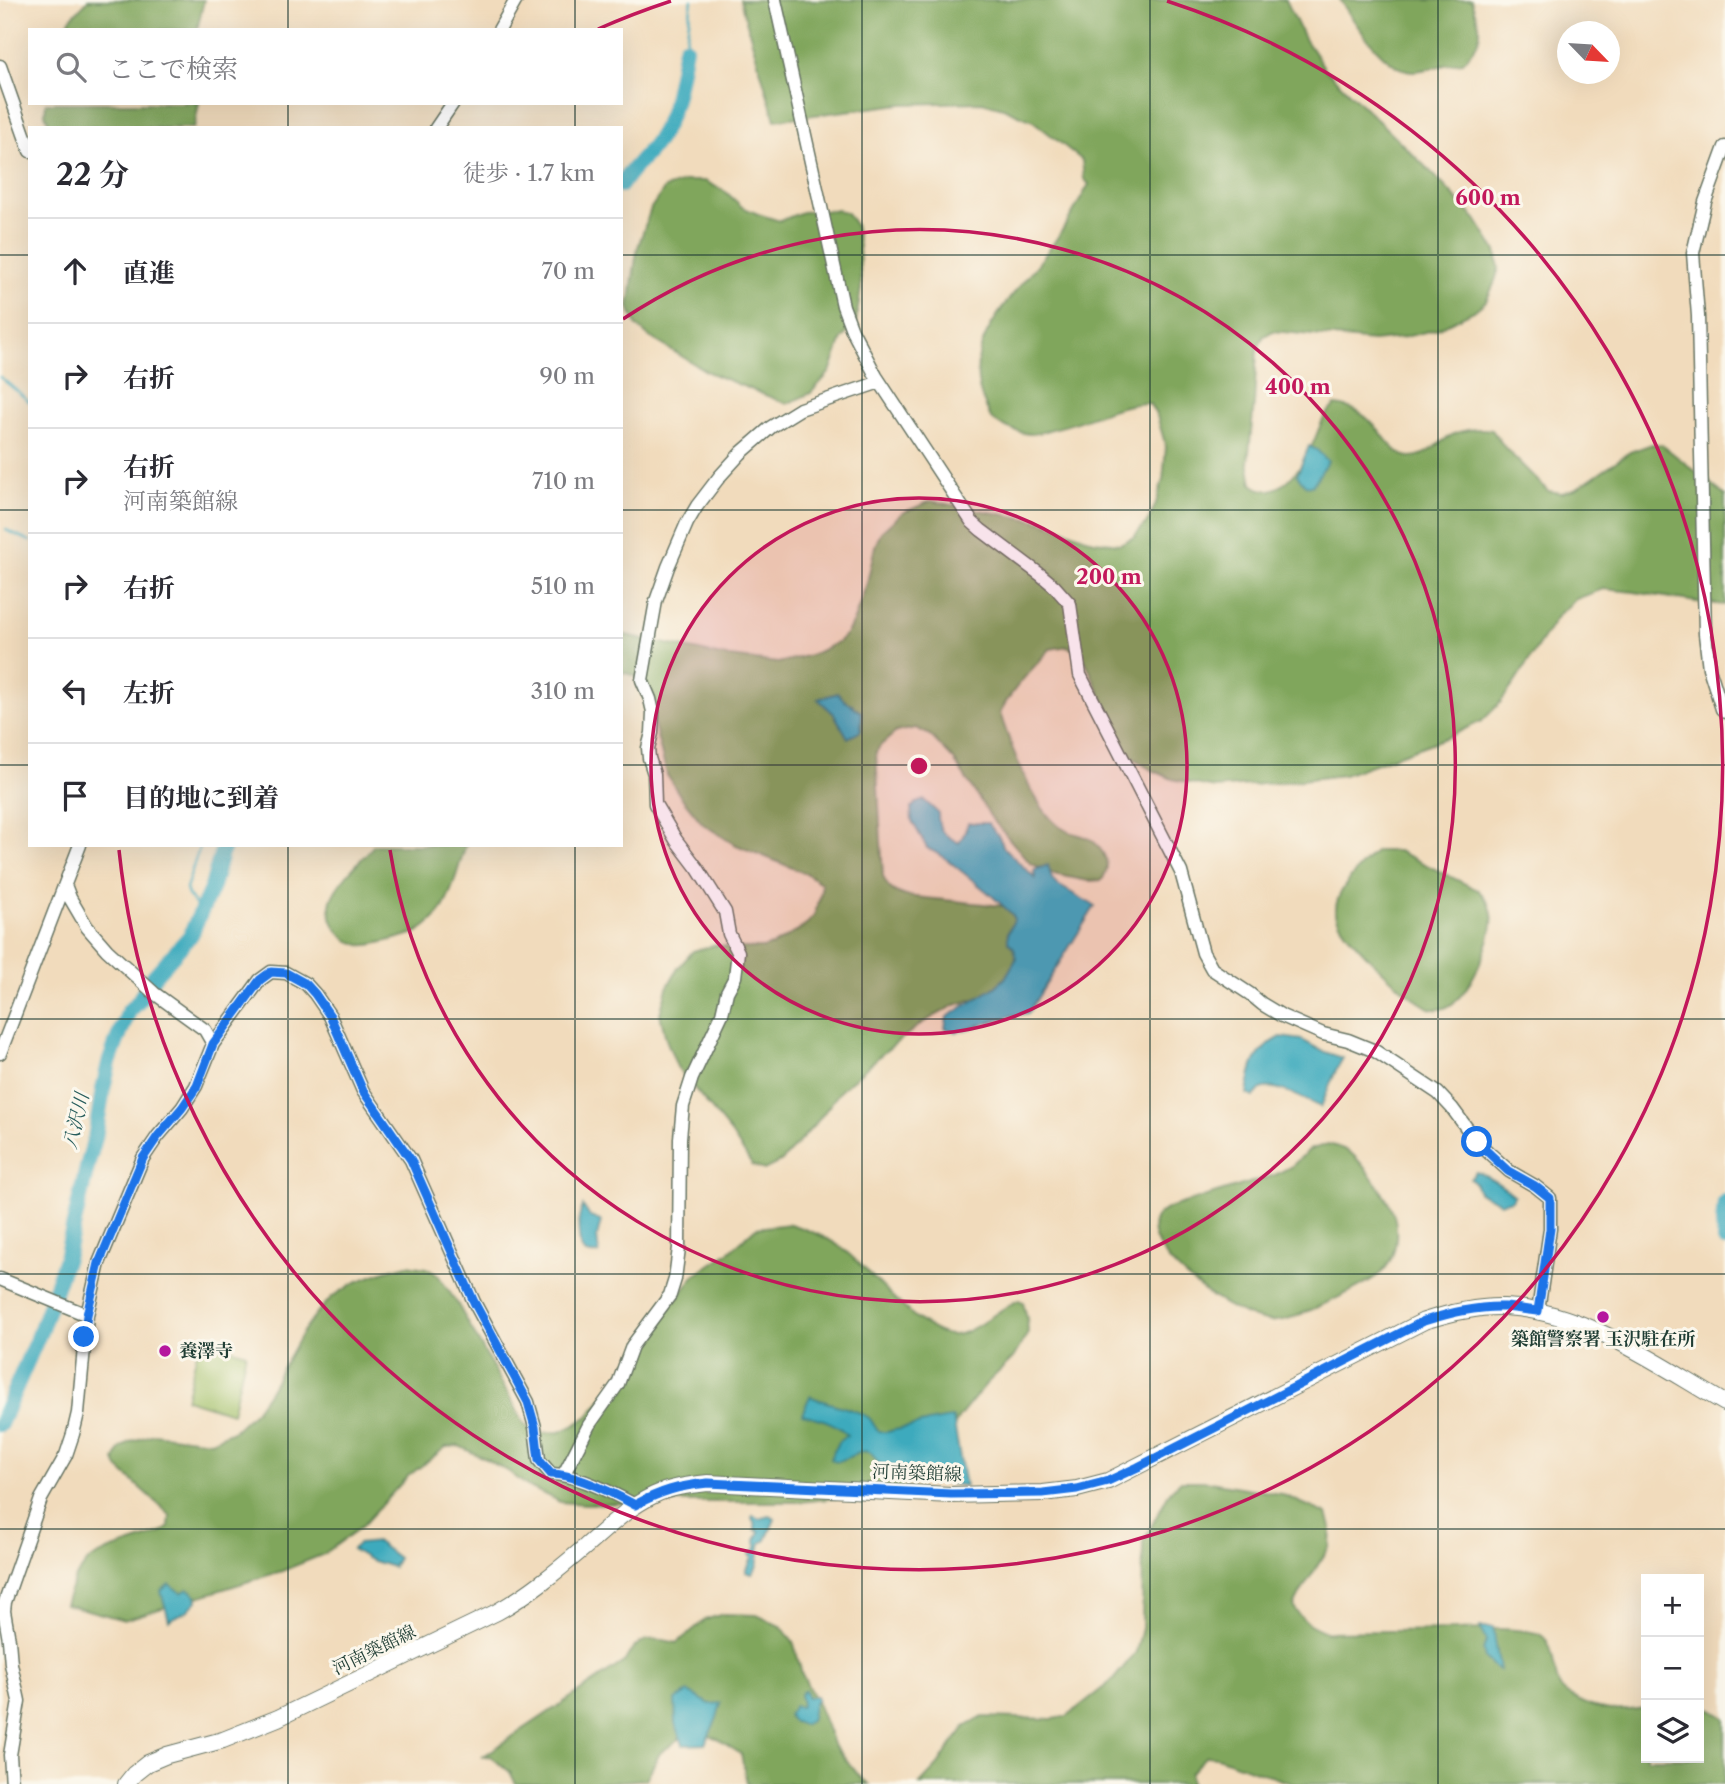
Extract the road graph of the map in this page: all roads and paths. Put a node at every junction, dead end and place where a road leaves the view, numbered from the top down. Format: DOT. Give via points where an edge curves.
graph roads {
  1 [pos="516,0"];
  2 [pos="775,0"];
  3 [pos="500,28"];
  4 [pos="1,75"];
  5 [pos="452,105"];
  6 [pos="437,126"];
  7 [pos="28,146"];
  8 [pos="1725,147"];
  9 [pos="880,382"];
  10 [pos="1725,712"];
  11 [pos="79,847"];
  12 [pos="65,885"];
  13 [pos="213,1044"];
  14 [pos="0,1052"];
  15 [pos="0,1279"];
  16 [pos="1538,1311"];
  17 [pos="87,1315"];
  18 [pos="1725,1403"];
  19 [pos="564,1474"];
  20 [pos="635,1505"];
  21 [pos="2,1611"];
  22 [pos="12,1784"];
  23 [pos="126,1784"];
  1 -- 3 [label="street"];
  2 -- 9 [label="street" via="844,306 862,353"];
  4 -- 7 [label="street"];
  5 -- 6 [label="street"];
  8 -- 10 [label="street" via="1693,253 1705,634 1709,668"];
  9 -- 16 [label="street" via="972,522 1041,575 1070,604 1080,675 1181,872 1203,953 1213,969 1282,1016 1375,1052 1431,1087 1508,1171 1550,1198"];
  9 -- 19 [label="street" via="800,410 741,453 687,523 656,601 642,680 653,712 648,748 655,804 725,912 738,952 722,1014 683,1106 676,1279 670,1295 632,1346 618,1384 589,1425"];
  11 -- 12 [label="street"];
  12 -- 13 [label="street" via="87,927 107,950 154,993 205,1030"];
  12 -- 14 [label="street"];
  13 -- 17 [label="street" via="197,1086 143,1158 99,1263"];
  13 -- 19 [label="street" via="260,980 271,972 286,973 315,994 330,1016 363,1091 411,1160 474,1302 528,1402 539,1460 551,1474"];
  15 -- 17 [label="street"];
  16 -- 18 [label="main road, 河南築館線" via="1592,1328"];
  16 -- 20 [label="main road, 河南築館線" via="1486,1308 1424,1321 1118,1477 1077,1489 951,1494 708,1483 681,1486"];
  17 -- 21 [label="street" via="73,1434 41,1499"];
  19 -- 20 [label="street"];
  20 -- 23 [label="main road, 河南築館線" via="532,1591 497,1612 278,1718 148,1763"];
  21 -- 22 [label="street" via="19,1701 10,1755"];
}
